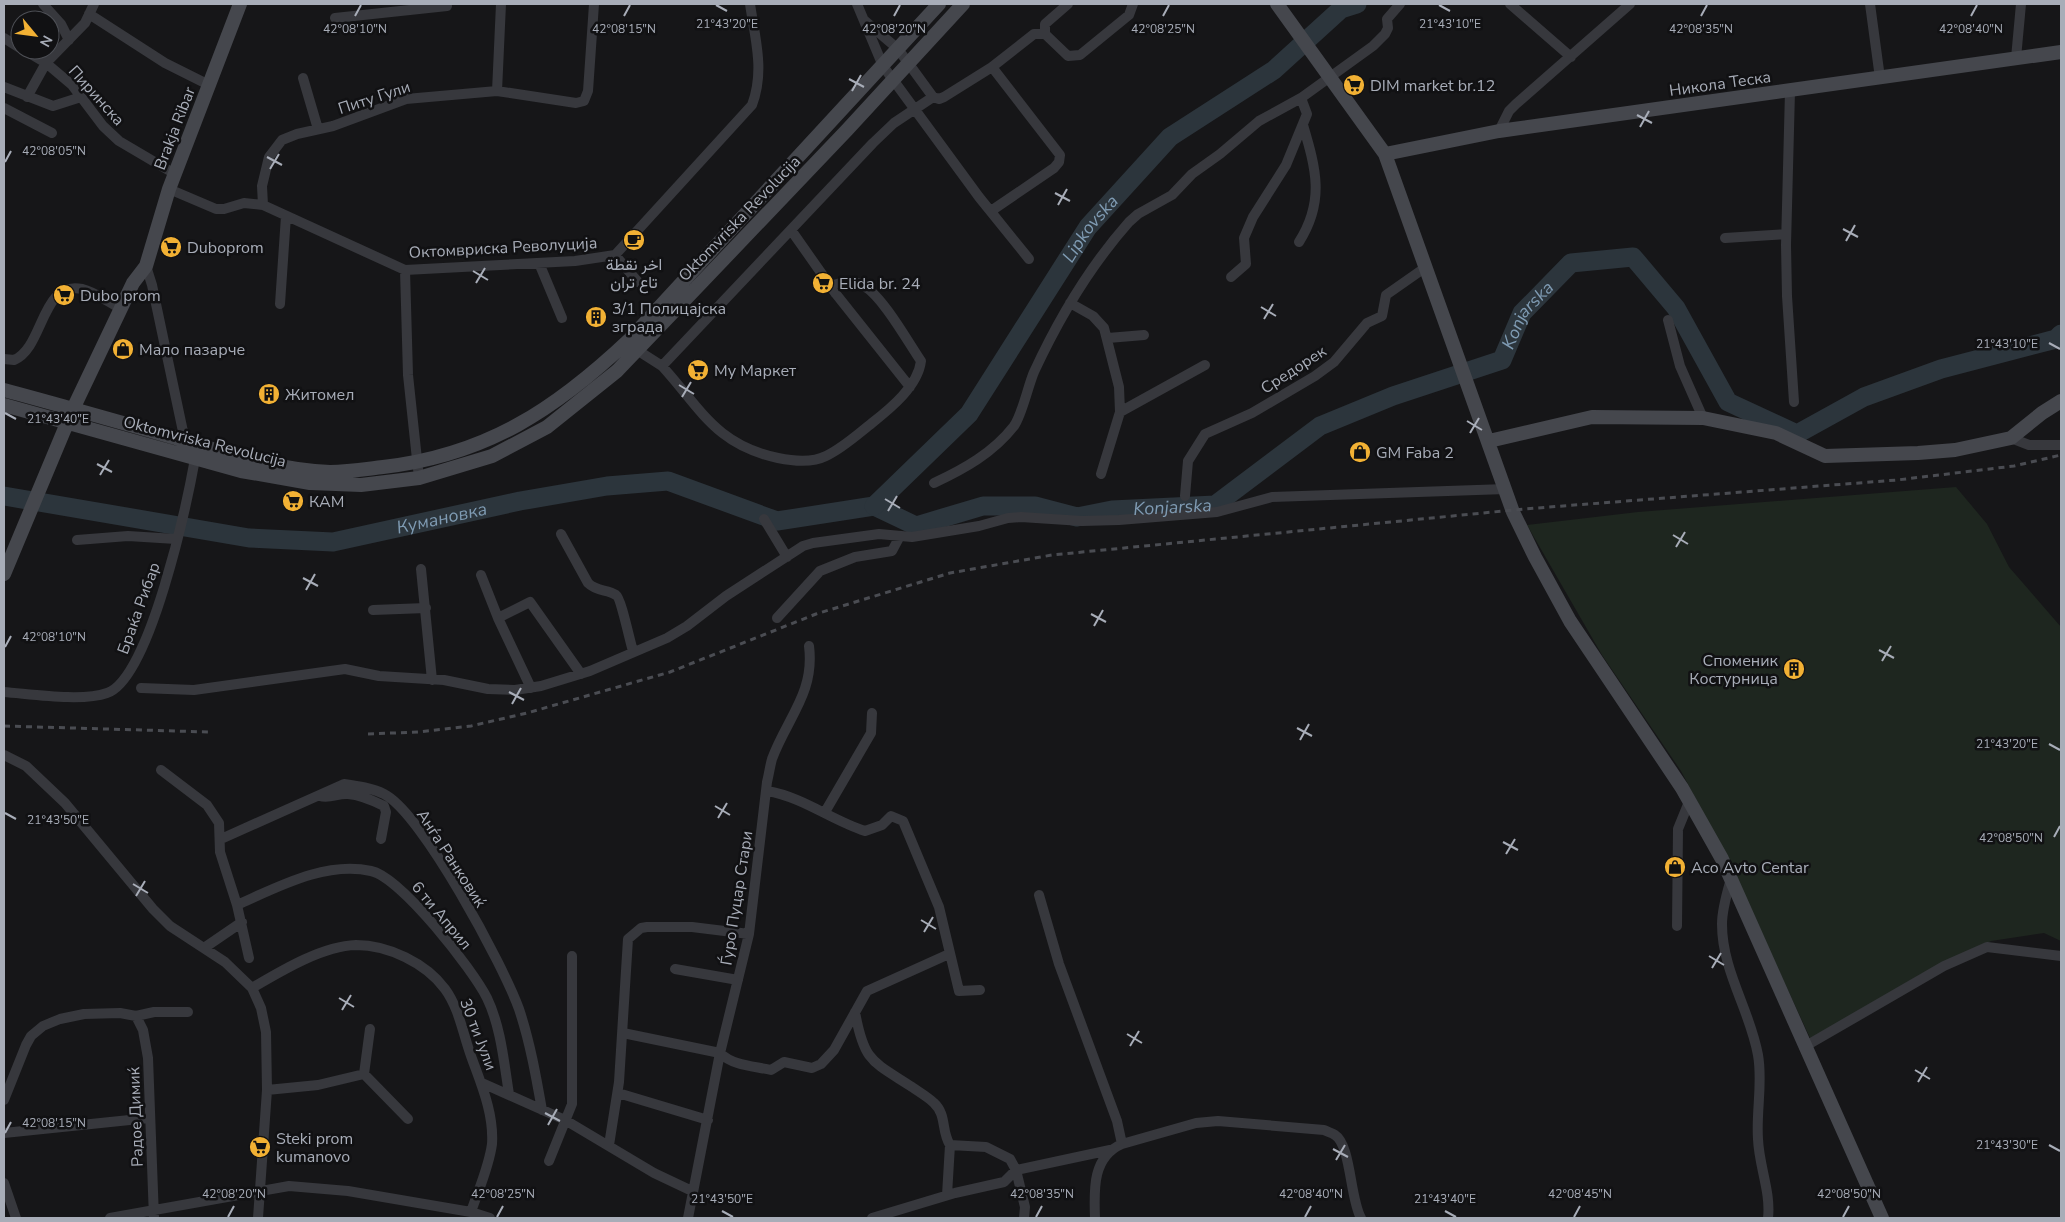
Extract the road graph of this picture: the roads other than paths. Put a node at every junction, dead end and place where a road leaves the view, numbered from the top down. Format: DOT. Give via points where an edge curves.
graph roads {
  1 [pos="43,4"];
  2 [pos="94,4"];
  3 [pos="240,4"];
  4 [pos="501,4"];
  5 [pos="594,4"];
  6 [pos="750,4"];
  7 [pos="857,4"];
  8 [pos="939,4"];
  9 [pos="962,4"];
  10 [pos="1068,4"];
  11 [pos="1134,4"];
  12 [pos="1276,4"];
  13 [pos="1400,4"];
  14 [pos="1510,4"];
  15 [pos="1630,4"];
  16 [pos="1870,4"];
  17 [pos="2021,4"];
  18 [pos="429,5"];
  19 [pos="448,6"];
  20 [pos="89,14"];
  21 [pos="335,18"];
  22 [pos="864,20"];
  23 [pos="1045,34"];
  24 [pos="69,40"];
  25 [pos="898,50"];
  26 [pos="2061,52"];
  27 [pos="1571,57"];
  28 [pos="2016,58"];
  29 [pos="41,60"];
  30 [pos="908,62"];
  31 [pos="46,63"];
  32 [pos="883,66"];
  33 [pos="992,67"];
  34 [pos="303,78"];
  35 [pos="1331,78"];
  36 [pos="1880,78"];
  37 [pos="893,79"];
  38 [pos="209,86"];
  39 [pos="4,87"];
  40 [pos="497,91"];
  41 [pos="1790,91"];
  42 [pos="27,97"];
  43 [pos="81,97"];
  44 [pos="933,97"];
  45 [pos="1301,98"];
  46 [pos="4,108"];
  47 [pos="914,110"];
  48 [pos="1303,125"];
  49 [pos="318,129"];
  50 [pos="1499,131"];
  51 [pos="52,133"];
  52 [pos="1384,154"];
  53 [pos="175,174"];
  54 [pos="169,189"];
  55 [pos="263,205"];
  56 [pos="991,211"];
  57 [pos="286,216"];
  58 [pos="791,230"];
  59 [pos="1786,234"];
  60 [pos="1725,238"];
  61 [pos="1299,242"];
  62 [pos="615,255"];
  63 [pos="1030,259"];
  64 [pos="539,263"];
  65 [pos="146,266"];
  66 [pos="1426,267"];
  67 [pos="405,270"];
  68 [pos="1231,277"];
  69 [pos="638,282"];
  70 [pos="830,286"];
  71 [pos="1070,303"];
  72 [pos="280,304"];
  73 [pos="120,308"];
  74 [pos="562,318"];
  75 [pos="1668,320"];
  76 [pos="1144,335"];
  77 [pos="1108,338"];
  78 [pos="637,350"];
  79 [pos="4,359"];
  80 [pos="1205,364"];
  81 [pos="662,366"];
  82 [pos="910,387"];
  83 [pos="4,390"];
  84 [pos="2061,401"];
  85 [pos="1794,402"];
  86 [pos="4,405"];
  87 [pos="73,409"];
  88 [pos="1120,412"];
  89 [pos="1703,418"];
  90 [pos="67,423"];
  91 [pos="2011,438"];
  92 [pos="185,441"];
  93 [pos="1489,441"];
  94 [pos="2061,445"];
  95 [pos="196,459"];
  96 [pos="416,464"];
  97 [pos="1101,474"];
  98 [pos="419,478"];
  99 [pos="934,483"];
  100 [pos="1506,489"];
  101 [pos="1185,496"];
  102 [pos="764,519"];
  103 [pos="561,534"];
  104 [pos="900,536"];
  105 [pos="176,539"];
  106 [pos="77,540"];
  107 [pos="787,557"];
  108 [pos="422,569"];
  109 [pos="4,574"];
  110 [pos="481,575"];
  111 [pos="426,608"];
  112 [pos="373,610"];
  113 [pos="498,618"];
  114 [pos="777,618"];
  115 [pos="809,646"];
  116 [pos="634,651"];
  117 [pos="581,674"];
  118 [pos="432,680"];
  119 [pos="141,688"];
  120 [pos="531,688"];
  121 [pos="4,692"];
  122 [pos="872,713"];
  123 [pos="4,755"];
  124 [pos="160,770"];
  125 [pos="767,791"];
  126 [pos="319,796"];
  127 [pos="1689,802"];
  128 [pos="825,812"];
  129 [pos="221,839"];
  130 [pos="381,839"];
  131 [pos="1731,879"];
  132 [pos="1039,895"];
  133 [pos="237,905"];
  134 [pos="242,922"];
  135 [pos="1677,926"];
  136 [pos="749,934"];
  137 [pos="204,948"];
  138 [pos="949,954"];
  139 [pos="572,956"];
  140 [pos="2061,956"];
  141 [pos="248,958"];
  142 [pos="675,969"];
  143 [pos="738,980"];
  144 [pos="252,988"];
  145 [pos="980,990"];
  146 [pos="188,1012"];
  147 [pos="855,1012"];
  148 [pos="136,1016"];
  149 [pos="370,1029"];
  150 [pos="623,1033"];
  151 [pos="1804,1047"];
  152 [pos="720,1053"];
  153 [pos="364,1074"];
  154 [pos="482,1083"];
  155 [pos="268,1090"];
  156 [pos="618,1093"];
  157 [pos="509,1094"];
  158 [pos="4,1100"];
  159 [pos="542,1110"];
  160 [pos="149,1118"];
  161 [pos="408,1119"];
  162 [pos="565,1120"];
  163 [pos="708,1120"];
  164 [pos="4,1133"];
  165 [pos="1122,1144"];
  166 [pos="950,1145"];
  167 [pos="609,1146"];
  168 [pos="1110,1150"];
  169 [pos="549,1160"];
  170 [pos="1016,1170"];
  171 [pos="4,1183"];
  172 [pos="260,1190"];
  173 [pos="692,1190"];
  174 [pos="947,1195"];
  175 [pos="470,1212"];
  176 [pos="154,1215"];
  177 [pos="453,1215"];
  178 [pos="16,1218"];
  179 [pos="110,1218"];
  180 [pos="258,1218"];
  181 [pos="490,1218"];
  182 [pos="688,1218"];
  183 [pos="872,1218"];
  184 [pos="1024,1218"];
  185 [pos="1095,1218"];
  186 [pos="1361,1218"];
  187 [pos="1768,1218"];
  188 [pos="1882,1218"];
  1 -- 24 [label="street" via="61,24"];
  2 -- 20 [label="street"];
  3 -- 38 [label="street, Brakja Ribar"];
  4 -- 40 [label="street"];
  5 -- 40 [label="street, Питу Гули" via="588,91 584,101 576,103"];
  6 -- 62 [label="street, Октомвриска Револуција" via="758,58 758,87 752,105"];
  7 -- 22 [label="street"];
  8 -- 25 [label="street, Oktomvriska Revolucija"];
  9 -- 30 [label="street, Oktomvriska Revolucija"];
  10 -- 23 [label="street" via="1045,24"];
  11 -- 23 [label="street" via="1129,16 1080,55 1068,56"];
  12 -- 35 [label="street"];
  13 -- 35 [label="street" via="1390,14 1385,34"];
  14 -- 27 [label="street"];
  15 -- 27 [label="street" via="1595,32"];
  16 -- 36 [label="street"];
  17 -- 28 [label="street"];
  18 -- 19 [label="street"];
  18 -- 21 [label="street"];
  20 -- 24 [label="street"];
  20 -- 38 [label="street" via="165,63"];
  22 -- 25 [label="street"];
  22 -- 32 [label="street"];
  23 -- 33 [label="street" via="1034,34"];
  24 -- 31 [label="street"];
  25 -- 30 [label="street"];
  25 -- 32 [label="street, Oktomvriska Revolucija"];
  26 -- 28 [label="street, Никола Теска"];
  27 -- 50 [label="street" via="1508,111"];
  28 -- 36 [label="street, Никола Теска"];
  29 -- 31 [label="street, Пиринска"];
  30 -- 37 [label="street, Oktomvriska Revolucija"];
  30 -- 44 [label="street"];
  31 -- 42 [label="street"];
  31 -- 43 [label="street, Пиринска"];
  32 -- 37 [label="street"];
  32 -- 96 [label="street, Oktomvriska Revolucija" via="662,307 584,382 528,421 495,437"];
  33 -- 44 [label="street" via="944,97"];
  33 -- 56 [label="street" via="1060,155 1054,168"];
  34 -- 49 [label="street"];
  35 -- 45 [label="street"];
  35 -- 52 [label="street"];
  36 -- 41 [label="street, Никола Теска"];
  37 -- 47 [label="street"];
  37 -- 78 [label="street, Oktomvriska Revolucija"];
  38 -- 53 [label="street, Brakja Ribar"];
  39 -- 42 [label="street"];
  40 -- 49 [label="street, Питу Гули" via="406,99"];
  41 -- 50 [label="street, Никола Теска"];
  41 -- 59 [label="street"];
  42 -- 43 [label="street" via="53,106"];
  43 -- 53 [label="street, Пиринска" via="103,126 119,140"];
  44 -- 47 [label="street"];
  45 -- 48 [label="street" via="1307,114"];
  45 -- 71 [label="street" via="1259,121 1192,174 1172,195 1138,214"];
  46 -- 51 [label="street"];
  47 -- 56 [label="street"];
  47 -- 58 [label="street" via="873,143"];
  48 -- 61 [label="street" via="1313,156 1316,196 1313,216"];
  48 -- 68 [label="street" via="1286,165 1253,217 1244,238 1246,264"];
  49 -- 55 [label="street, Питу Гули" via="290,137 275,147 265,170"];
  50 -- 52 [label="street, Никола Теска"];
  52 -- 66 [label="street"];
  53 -- 54 [label="street, Brakja Ribar"];
  54 -- 55 [label="street" via="216,209 244,203"];
  54 -- 65 [label="street, Brakja Ribar"];
  55 -- 57 [label="street, Октомвриска Револуција"];
  56 -- 63 [label="street"];
  57 -- 67 [label="street, Октомвриска Револуција"];
  57 -- 72 [label="street"];
  58 -- 70 [label="street"];
  58 -- 81 [label="street"];
  59 -- 60 [label="street"];
  59 -- 85 [label="street" via="1786,296"];
  62 -- 64 [label="street, Октомвриска Револуција"];
  62 -- 69 [label="street"];
  64 -- 67 [label="street, Октомвриска Револуција"];
  64 -- 74 [label="street"];
  65 -- 73 [label="street" via="133,282"];
  65 -- 92 [label="street"];
  66 -- 93 [label="street"];
  66 -- 101 [label="street, Средорек" via="1386,295 1382,316 1367,323 1334,362 1274,400 1205,434 1188,461"];
  67 -- 96 [label="street" via="408,375"];
  70 -- 82 [label="street"];
  70 -- 82 [label="street" via="846,281 864,285 878,298 921,361"];
  71 -- 77 [label="street" via="1093,316"];
  71 -- 99 [label="street" via="1034,372 1014,426 974,462"];
  73 -- 79 [label="street" via="80,289 58,294 25,352 14,360"];
  73 -- 87 [label="street"];
  75 -- 89 [label="street" via="1680,366"];
  76 -- 77 [label="street"];
  77 -- 88 [label="street" via="1119,387"];
  78 -- 81 [label="street"];
  78 -- 98 [label="street, Oktomvriska Revolucija" via="596,390 547,427 492,456"];
  80 -- 88 [label="street"];
  81 -- 82 [label="street" via="727,439 746,450 787,460 828,456 886,412"];
  83 -- 87 [label="street, Oktomvriska Revolucija"];
  84 -- 91 [label="street"];
  86 -- 90 [label="street, Oktomvriska Revolucija"];
  87 -- 90 [label="street"];
  87 -- 92 [label="street, Oktomvriska Revolucija"];
  88 -- 97 [label="street"];
  89 -- 91 [label="street" via="1776,433 1825,456 1955,450"];
  89 -- 93 [label="street" via="1592,417"];
  90 -- 95 [label="street, Oktomvriska Revolucija"];
  90 -- 109 [label="street"];
  91 -- 94 [label="street" via="2030,445"];
  92 -- 96 [label="street, Oktomvriska Revolucija" via="274,465 316,470 355,471"];
  93 -- 100 [label="street"];
  95 -- 98 [label="street, Oktomvriska Revolucija" via="310,483 360,485"];
  95 -- 105 [label="street, Браќа Рибар"];
  96 -- 98 [label="street"];
  100 -- 104 [label="street" via="1272,497 1217,512 1082,521 1022,516 980,526"];
  100 -- 127 [label="street" via="1513,512 1570,621"];
  102 -- 107 [label="street"];
  103 -- 116 [label="street" via="588,583 594,589 615,594 621,599 626,632"];
  104 -- 107 [label="street" via="879,534 813,543"];
  104 -- 114 [label="street" via="892,551 855,557 820,572"];
  105 -- 106 [label="street" via="128,536"];
  105 -- 121 [label="street, Браќа Рибар" via="170,569 146,638 134,665 120,684 107,693 74,696"];
  107 -- 116 [label="street" via="726,596 687,626"];
  108 -- 111 [label="street"];
  110 -- 113 [label="street"];
  111 -- 112 [label="street"];
  111 -- 118 [label="street"];
  113 -- 117 [label="street" via="530,602"];
  113 -- 120 [label="street"];
  115 -- 125 [label="street, Ѓуро Пуцар Стари" via="804,698 772,759"];
  116 -- 117 [label="street"];
  117 -- 120 [label="street"];
  118 -- 119 [label="street" via="379,676 345,669 194,690"];
  118 -- 120 [label="street" via="488,689"];
  122 -- 128 [label="street" via="871,734"];
  123 -- 137 [label="street" via="26,766 65,803 153,909 170,926"];
  124 -- 129 [label="street" via="210,809 219,823"];
  125 -- 128 [label="street" via="798,799"];
  125 -- 136 [label="street, Ѓуро Пуцар Стари"];
  126 -- 129 [label="street, Анѓа Ранковиќ"];
  126 -- 130 [label="street" via="347,794 368,798 384,806 386,812"];
  126 -- 159 [label="street, Анѓа Ранковиќ" via="344,784 362,786 385,794 418,830 504,972 527,1037"];
  127 -- 131 [label="street"];
  127 -- 135 [label="street" via="1678,829"];
  128 -- 138 [label="street" via="865,831 882,825 892,816 903,821 939,907"];
  129 -- 133 [label="street" via="220,852"];
  131 -- 151 [label="street"];
  131 -- 187 [label="street" via="1722,923 1724,945 1728,967 1758,1055 1758,1139"];
  132 -- 165 [label="street" via="1059,964 1117,1121"];
  133 -- 134 [label="street"];
  133 -- 157 [label="street, 6 ти Април" via="309,875 346,868 373,871 393,882 412,899 487,998 496,1022"];
  134 -- 137 [label="street"];
  134 -- 141 [label="street"];
  136 -- 143 [label="street, Ѓуро Пуцар Стари"];
  136 -- 150 [label="street" via="692,927 640,928 628,939"];
  137 -- 144 [label="street"];
  138 -- 145 [label="street" via="959,992"];
  138 -- 147 [label="street" via="867,991"];
  139 -- 162 [label="street" via="572,1104"];
  140 -- 151 [label="street" via="1986,947 1944,966"];
  142 -- 143 [label="street"];
  143 -- 152 [label="street, Ѓуро Пуцар Стари"];
  144 -- 154 [label="street, 30 ти Јули" via="290,966 330,950 356,945 382,948 405,957 428,972 445,989"];
  144 -- 155 [label="street" via="261,1008 266,1032"];
  146 -- 148 [label="street" via="154,1012"];
  147 -- 152 [label="street" via="834,1050 821,1064 812,1068 784,1062 771,1070 728,1060"];
  147 -- 166 [label="street" via="866,1053 876,1065 934,1102 944,1118"];
  148 -- 158 [label="street" via="84,1014 43,1026 31,1036"];
  148 -- 160 [label="street, Радое Димиќ" via="143,1030 148,1058"];
  149 -- 153 [label="street"];
  150 -- 152 [label="street"];
  150 -- 156 [label="street"];
  151 -- 188 [label="street"];
  152 -- 163 [label="street, Ѓуро Пуцар Стари"];
  153 -- 155 [label="street" via="318,1085"];
  153 -- 161 [label="street"];
  154 -- 157 [label="street"];
  154 -- 175 [label="street, 30 ти Јули" via="489,1110 492,1144"];
  155 -- 172 [label="street"];
  156 -- 163 [label="street"];
  156 -- 167 [label="street"];
  157 -- 159 [label="street"];
  159 -- 162 [label="street"];
  160 -- 164 [label="street"];
  160 -- 176 [label="street, Радое Димиќ"];
  162 -- 167 [label="street"];
  162 -- 169 [label="street"];
  163 -- 173 [label="street, Ѓуро Пуцар Стари"];
  165 -- 168 [label="street"];
  165 -- 186 [label="street" via="1196,1123 1324,1130 1337,1135 1344,1148 1354,1204"];
  166 -- 170 [label="street" via="986,1147 1010,1159"];
  166 -- 174 [label="street"];
  167 -- 173 [label="street" via="654,1173"];
  168 -- 170 [label="street"];
  168 -- 185 [label="street" via="1096,1174"];
  170 -- 174 [label="street" via="1004,1182"];
  170 -- 184 [label="street" via="1025,1207"];
  171 -- 178 [label="street"];
  172 -- 176 [label="street"];
  172 -- 177 [label="street" via="288,1186 348,1191"];
  172 -- 180 [label="street"];
  173 -- 182 [label="street, Ѓуро Пуцар Стари"];
  174 -- 183 [label="street"];
  175 -- 177 [label="street"];
  175 -- 181 [label="street"];
  176 -- 179 [label="street"];
}
